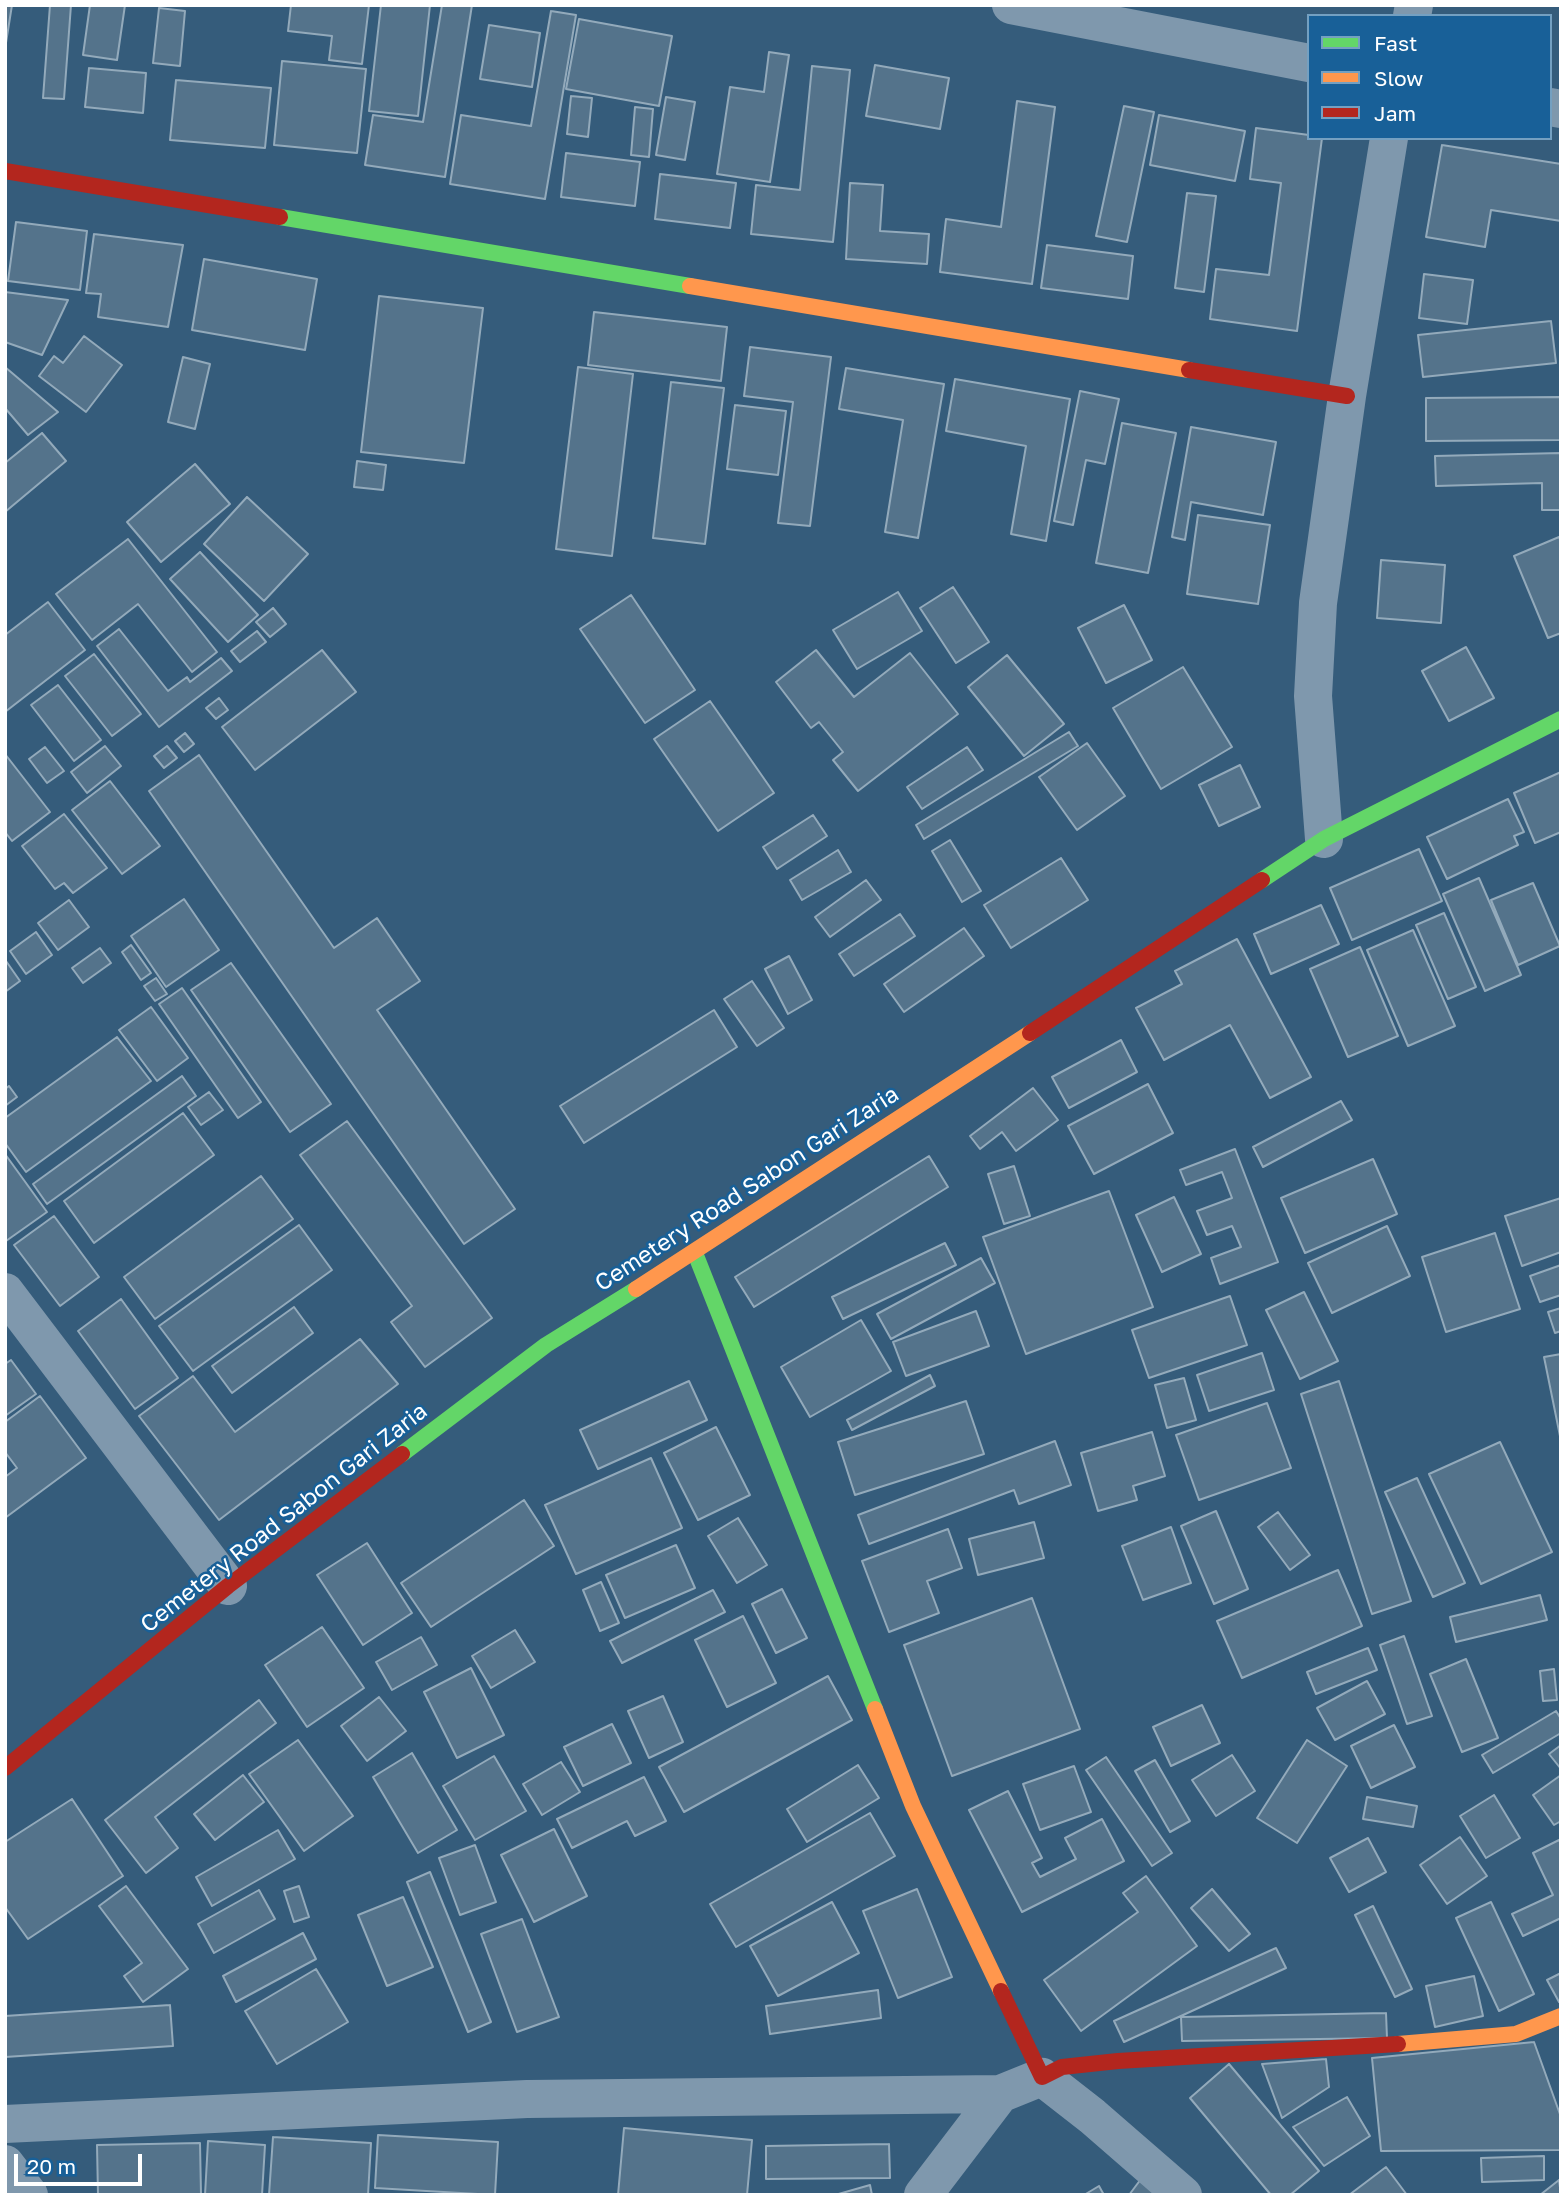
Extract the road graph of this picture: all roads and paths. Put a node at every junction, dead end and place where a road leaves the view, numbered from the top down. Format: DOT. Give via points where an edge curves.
graph roads {
  1 [pos="1011,5"];
  2 [pos="1307,63"];
  3 [pos="1389,140"];
  4 [pos="5,171"];
  5 [pos="1347,396"];
  6 [pos="1561,719"];
  7 [pos="1324,839"];
  8 [pos="695,1253"];
  9 [pos="5,1292"];
  10 [pos="228,1586"];
  11 [pos="5,1768"];
  12 [pos="1561,2016"];
  13 [pos="1042,2077"];
  14 [pos="1000,2094"];
  15 [pos="5,2124"];
  16 [pos="5,2164"];
  17 [pos="29,2195"];
  18 [pos="923,2195"];
  19 [pos="1183,2195"];
  1 -- 2 [label="street"];
  3 -- 5 [label="street"];
  4 -- 5 [label="street"];
  5 -- 7 [label="street" via="1318,603 1313,696"];
  6 -- 7 [label="street, Cemetery Road Sabon Gari Zaria"];
  7 -- 8 [label="street, Cemetery Road Sabon Gari Zaria"];
  8 -- 10 [label="street, Cemetery Road Sabon Gari Zaria" via="546,1345"];
  8 -- 13 [label="street" via="913,1807"];
  9 -- 10 [label="street"];
  10 -- 11 [label="street, Cemetery Road Sabon Gari Zaria"];
  12 -- 13 [label="street" via="1516,2034 1118,2061 1062,2067"];
  13 -- 14 [label="street"];
  13 -- 19 [label="street"];
  14 -- 15 [label="street" via="527,2099"];
  14 -- 18 [label="street"];
  16 -- 17 [label="street"];
}
